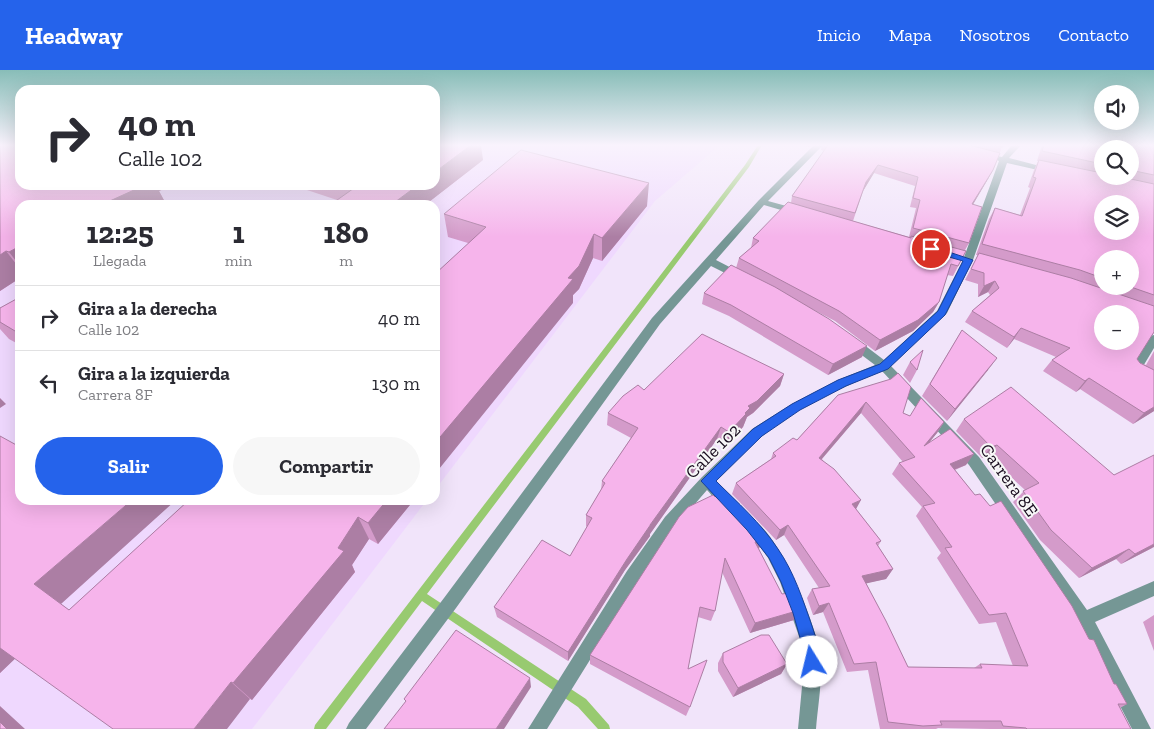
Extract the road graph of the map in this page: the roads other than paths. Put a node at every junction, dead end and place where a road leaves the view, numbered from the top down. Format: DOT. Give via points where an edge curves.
graph roads {
  1 [pos="789,176"];
  2 [pos="998,176"];
  3 [pos="762,202"];
  4 [pos="809,215"];
  5 [pos="710,261"];
  6 [pos="752,282"];
  7 [pos="838,332"];
  8 [pos="1154,339"];
  9 [pos="884,366"];
  10 [pos="1154,380"];
  11 [pos="708,481"];
  12 [pos="1154,588"];
  13 [pos="1084,619"];
  14 [pos="355,729"];
  15 [pos="537,729"];
  16 [pos="808,729"];
  17 [pos="1142,729"];
  1 -- 3 [label="street"];
  2 -- 9 [label="street, Calle 102" via="968,259 942,313"];
  3 -- 4 [label="street"];
  3 -- 5 [label="street"];
  5 -- 6 [label="street"];
  5 -- 14 [label="street" via="656,321"];
  7 -- 9 [label="street, Carrera 8E"];
  8 -- 10 [label="street" via="1135,369"];
  9 -- 11 [label="street, Calle 102" via="842,383 789,412 757,433"];
  9 -- 13 [label="street, Carrera 8E" via="974,461"];
  11 -- 15 [label="street, Calle 102" via="670,522"];
  11 -- 16 [label="street" via="774,553 787,580 811,648"];
  12 -- 13 [label="street"];
  13 -- 17 [label="street, Carrera 8E"];
}
